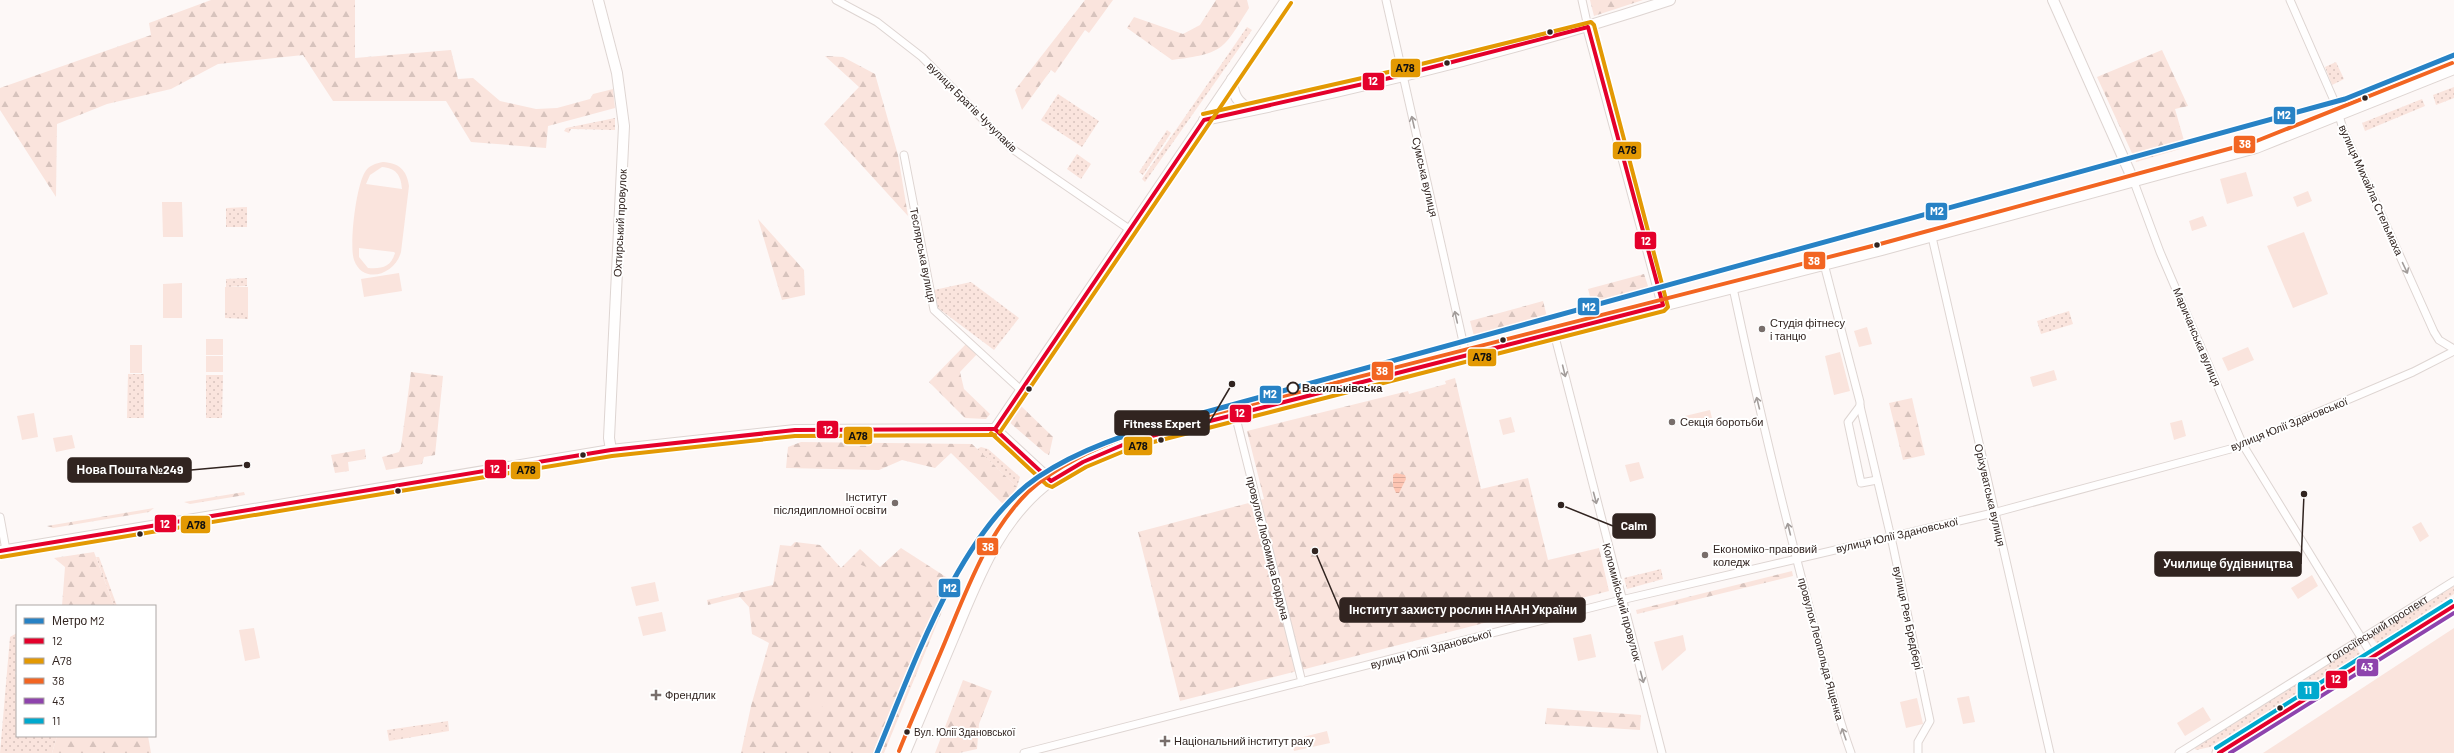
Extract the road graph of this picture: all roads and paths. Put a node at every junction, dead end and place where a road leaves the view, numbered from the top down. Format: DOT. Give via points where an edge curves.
graph roads {
  1 [pos="598,0"];
  2 [pos="836,0"];
  3 [pos="1286,0"];
  4 [pos="1386,0"];
  5 [pos="1582,0"];
  6 [pos="1670,0"];
  7 [pos="2053,0"];
  8 [pos="2290,0"];
  9 [pos="1588,27"];
  10 [pos="2454,69"];
  11 [pos="1402,75"];
  12 [pos="1232,79"];
  13 [pos="1252,110"];
  14 [pos="2340,116"];
  15 [pos="1204,120"];
  16 [pos="904,155"];
  17 [pos="2134,182"];
  18 [pos="1129,229"];
  19 [pos="1932,237"];
  20 [pos="1824,264"];
  21 [pos="1733,288"];
  22 [pos="1663,305"];
  23 [pos="1554,333"];
  24 [pos="2454,350"];
  25 [pos="1466,354"];
  26 [pos="1021,390"];
  27 [pos="1860,406"];
  28 [pos="1235,414"];
  29 [pos="994,429"];
  30 [pos="2243,445"];
  31 [pos="611,450"];
  32 [pos="1877,480"];
  33 [pos="1050,481"];
  34 [pos="1993,513"];
  35 [pos="0,517"];
  36 [pos="1890,538"];
  37 [pos="3,550"];
  38 [pos="1796,558"];
  39 [pos="2454,581"];
  40 [pos="1621,600"];
  41 [pos="2454,606"];
  42 [pos="2362,640"];
  43 [pos="2373,657"];
  44 [pos="1302,682"];
  45 [pos="905,753"];
  46 [pos="1024,753"];
  47 [pos="1662,753"];
  48 [pos="1851,753"];
  49 [pos="1918,753"];
  50 [pos="2050,753"];
  51 [pos="2179,753"];
  52 [pos="2219,753"];
  1 -- 31 [label="main road, Охтирський провулок" via="617,73 624,126 609,438"];
  2 -- 18 [label="street, вулиця Братів Чучупаків" via="877,22 922,57 1011,148"];
  3 -- 12 [label="main road"];
  4 -- 11 [label="street, Сумська вулиця"];
  5 -- 9 [label="street"];
  6 -- 9 [label="main road"];
  7 -- 17 [label="main road, Маричанська вулиця"];
  8 -- 14 [label="street, вулиця Михайла Стельмаха"];
  9 -- 11 [label="main road"];
  9 -- 22 [label="main road"];
  10 -- 14 [label="main road"];
  11 -- 13 [label="main road"];
  25 -- 11 [label="street, Сумська вулиця, one-way"];
  12 -- 13 [label="main road" via="1235,98 1242,106"];
  12 -- 15 [label="main road"];
  13 -- 15 [label="main road"];
  14 -- 17 [label="main road" via="2256,148"];
  14 -- 24 [label="street, вулиця Михайла Стельмаха, one-way" via="2343,129 2434,332 2439,340"];
  15 -- 18 [label="main road"];
  16 -- 26 [label="street, Теслярська вулиця" via="934,310"];
  17 -- 19 [label="main road"];
  17 -- 30 [label="street, Маричанська вулиця" via="2160,252"];
  18 -- 26 [label="main road"];
  19 -- 20 [label="main road"];
  19 -- 34 [label="street, Оріхуватська вулиця"];
  20 -- 21 [label="main road"];
  20 -- 27 [label="street, вулиця Рея Бредбері"];
  21 -- 22 [label="main road"];
  38 -- 21 [label="street, провулок Леопольда Ященка, one-way" via="1754,389"];
  22 -- 23 [label="main road"];
  23 -- 25 [label="main road"];
  23 -- 40 [label="street, Коломийський провулок, one-way"];
  24 -- 30 [label="street, вулиця Юлії Здановської" via="2413,372"];
  25 -- 28 [label="main road"];
  26 -- 29 [label="main road"];
  27 -- 32 [label="street, вулиця Рея Бредбері"];
  27 -- 32 [label="street" via="1848,422 1861,484"];
  28 -- 33 [label="main road" via="1132,440 1089,459"];
  28 -- 44 [label="street, провулок Любомира Бордуна"];
  29 -- 31 [label="main road" via="795,430"];
  29 -- 33 [label="main road"];
  30 -- 34 [label="street, вулиця Юлії Здановської"];
  30 -- 42 [label="street, Маричанська вулиця"];
  31 -- 37 [label="main road"];
  32 -- 36 [label="street, вулиця Рея Бредбері"];
  33 -- 45 [label="main road" via="1018,512 993,547 978,577"];
  34 -- 36 [label="street, вулиця Юлії Здановської"];
  34 -- 50 [label="street, Оріхуватська вулиця"];
  35 -- 37 [label="street"];
  36 -- 38 [label="street, вулиця Юлії Здановської"];
  36 -- 49 [label="street, вулиця Рея Бредбері" via="1930,721 1918,742"];
  38 -- 40 [label="street, вулиця Юлії Здановської"];
  48 -- 38 [label="street, провулок Леопольда Ященка, one-way" via="1838,716"];
  39 -- 42 [label="street, Голосіївський проспект"];
  40 -- 44 [label="street, вулиця Юлії Здановської"];
  40 -- 47 [label="street, Коломийський провулок, one-way"];
  41 -- 43 [label="highway, Голосіївський проспект"];
  42 -- 43 [label="street, Маричанська вулиця"];
  42 -- 51 [label="street, Голосіївський проспект"];
  43 -- 52 [label="highway, Голосіївський проспект"];
  44 -- 46 [label="street, вулиця Юлії Здановської"];
}
